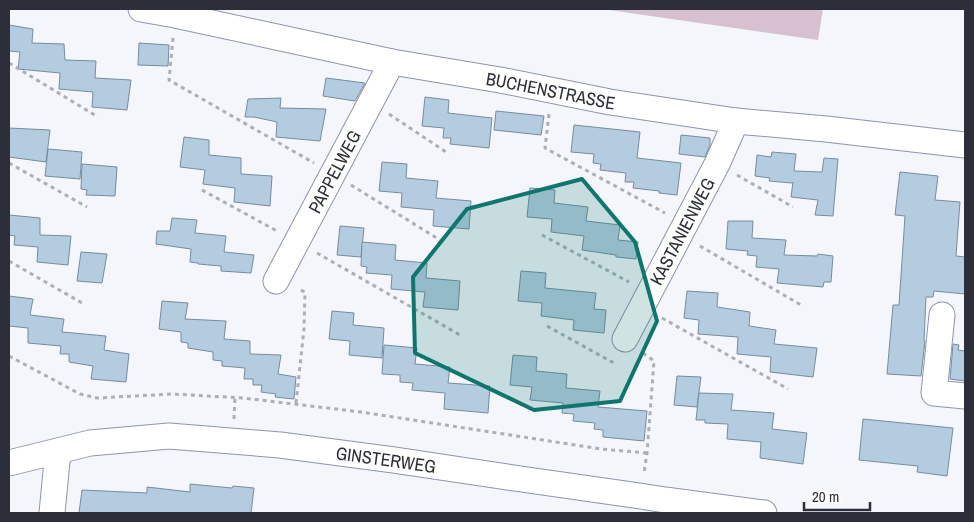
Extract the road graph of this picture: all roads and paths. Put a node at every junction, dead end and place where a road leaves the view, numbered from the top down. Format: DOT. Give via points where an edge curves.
graph roads {
  1 [pos="141,9"];
  2 [pos="175,15"];
  3 [pos="392,62"];
  4 [pos="9,63"];
  5 [pos="552,91"];
  6 [pos="370,102"];
  7 [pos="98,117"];
  8 [pos="736,121"];
  9 [pos="965,146"];
  10 [pos="449,154"];
  11 [pos="9,163"];
  12 [pos="716,164"];
  13 [pos="332,174"];
  14 [pos="202,190"];
  15 [pos="87,207"];
  16 [pos="793,207"];
  17 [pos="683,229"];
  18 [pos="542,234"];
  19 [pos="440,240"];
  20 [pos="297,242"];
  21 [pos="9,261"];
  22 [pos="276,281"];
  23 [pos="646,300"];
  24 [pos="82,303"];
  25 [pos="801,305"];
  26 [pos="942,315"];
  27 [pos="547,326"];
  28 [pos="460,335"];
  29 [pos="625,339"];
  30 [pos="9,356"];
  31 [pos="788,389"];
  32 [pos="965,396"];
  33 [pos="296,404"];
  34 [pos="58,451"];
  35 [pos="647,453"];
  36 [pos="9,463"];
  37 [pos="640,496"];
  38 [pos="686,508"];
  39 [pos="52,513"];
  40 [pos="764,513"];
  1 -- 2 [label="street, BUCHENSTRASSE"];
  2 -- 3 [label="street, BUCHENSTRASSE"];
  2 -- 13 [label="path" via="169,80"];
  3 -- 5 [label="street, BUCHENSTRASSE"];
  3 -- 6 [label="street, PAPPELWEG"];
  4 -- 7 [label="path"];
  5 -- 8 [label="street, BUCHENSTRASSE"];
  5 -- 17 [label="path" via="545,148"];
  6 -- 10 [label="path"];
  6 -- 13 [label="street, PAPPELWEG"];
  8 -- 9 [label="street, BUCHENSTRASSE"];
  8 -- 12 [label="street, KASTANIENWEG"];
  11 -- 15 [label="path"];
  12 -- 16 [label="path"];
  12 -- 17 [label="street, KASTANIENWEG"];
  13 -- 19 [label="path"];
  13 -- 20 [label="street, PAPPELWEG"];
  14 -- 20 [label="path"];
  17 -- 23 [label="street, KASTANIENWEG"];
  17 -- 25 [label="path"];
  18 -- 23 [label="path"];
  20 -- 22 [label="street, PAPPELWEG"];
  20 -- 28 [label="path"];
  21 -- 24 [label="path"];
  22 -- 33 [label="path" via="306,292"];
  23 -- 29 [label="street, KASTANIENWEG"];
  23 -- 31 [label="path"];
  26 -- 32 [label="street" via="934,393"];
  27 -- 29 [label="path" via="612,362"];
  29 -- 35 [label="path" via="654,361"];
  30 -- 33 [label="path" via="80,394 96,398 172,394"];
  33 -- 35 [label="path"];
  34 -- 36 [label="street, GINSTERWEG"];
  34 -- 37 [label="street, GINSTERWEG" via="90,443 169,436 280,445"];
  34 -- 39 [label="street"];
  35 -- 37 [label="path"];
  37 -- 38 [label="street, GINSTERWEG"];
  38 -- 40 [label="street, GINSTERWEG"];
}
